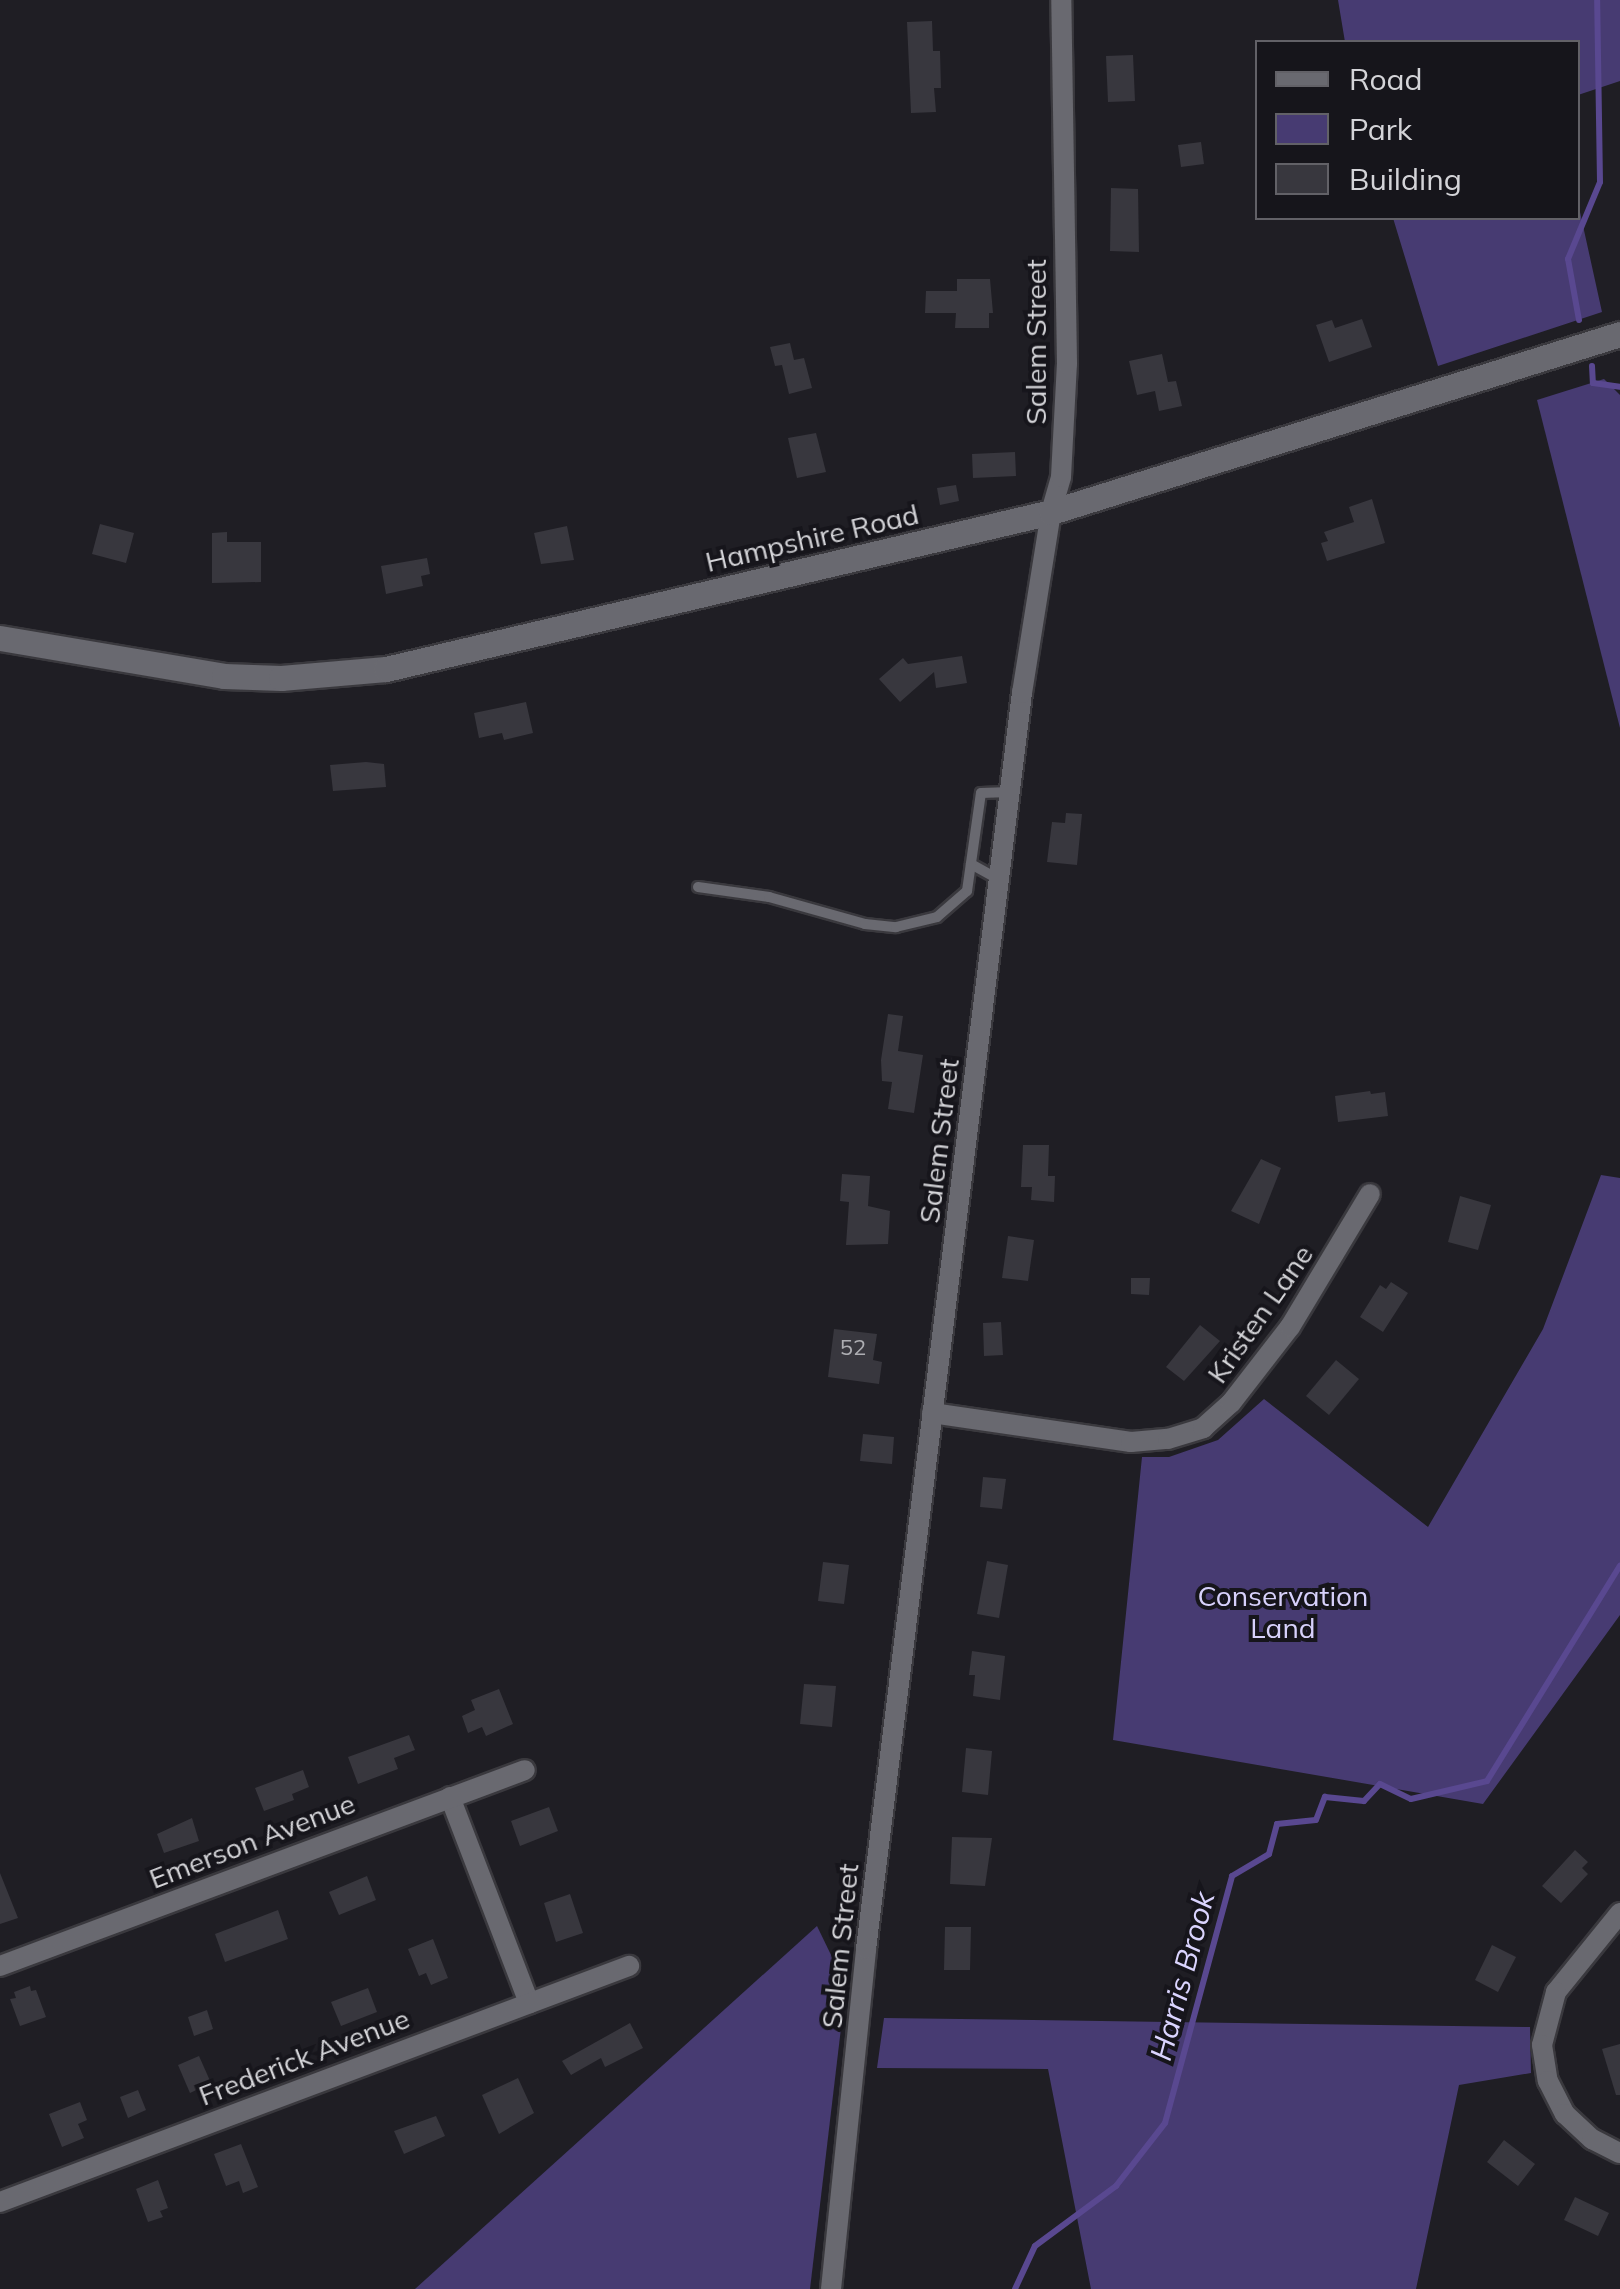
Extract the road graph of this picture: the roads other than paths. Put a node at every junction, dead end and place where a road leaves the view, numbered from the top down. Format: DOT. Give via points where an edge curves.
graph roads {
  1 [pos="1062,0"];
  2 [pos="1620,334"];
  3 [pos="1051,512"];
  4 [pos="0,638"];
  5 [pos="1011,792"];
  6 [pos="971,864"];
  7 [pos="1000,880"];
  8 [pos="698,887"];
  9 [pos="1370,1194"];
  10 [pos="932,1414"];
  11 [pos="525,1770"];
  12 [pos="450,1797"];
  13 [pos="1620,1913"];
  14 [pos="0,1966"];
  15 [pos="629,1966"];
  16 [pos="529,2003"];
  17 [pos="1620,2152"];
  18 [pos="0,2202"];
  19 [pos="831,2289"];
  1 -- 3 [label="street, Salem Street" via="1067,364 1061,477"];
  2 -- 3 [label="street, Hampshire Road"];
  3 -- 4 [label="street, Hampshire Road" via="334,676 224,676"];
  3 -- 5 [label="street, Salem Street"];
  5 -- 6 [label="lane" via="981,793"];
  5 -- 7 [label="street, Salem Street"];
  6 -- 7 [label="lane"];
  6 -- 8 [label="lane" via="967,891 937,917 896,928"];
  7 -- 10 [label="street, Salem Street"];
  9 -- 10 [label="street, Kristen Lane" via="1290,1327 1231,1404 1203,1428 1132,1442"];
  10 -- 19 [label="street, Salem Street"];
  11 -- 12 [label="street, Emerson Avenue"];
  12 -- 14 [label="street, Emerson Avenue"];
  12 -- 16 [label="street"];
  13 -- 17 [label="street" via="1556,1992 1542,2045 1548,2081 1566,2114 1592,2139"];
  15 -- 16 [label="street, Frederick Avenue"];
  16 -- 18 [label="street, Frederick Avenue"];
}
